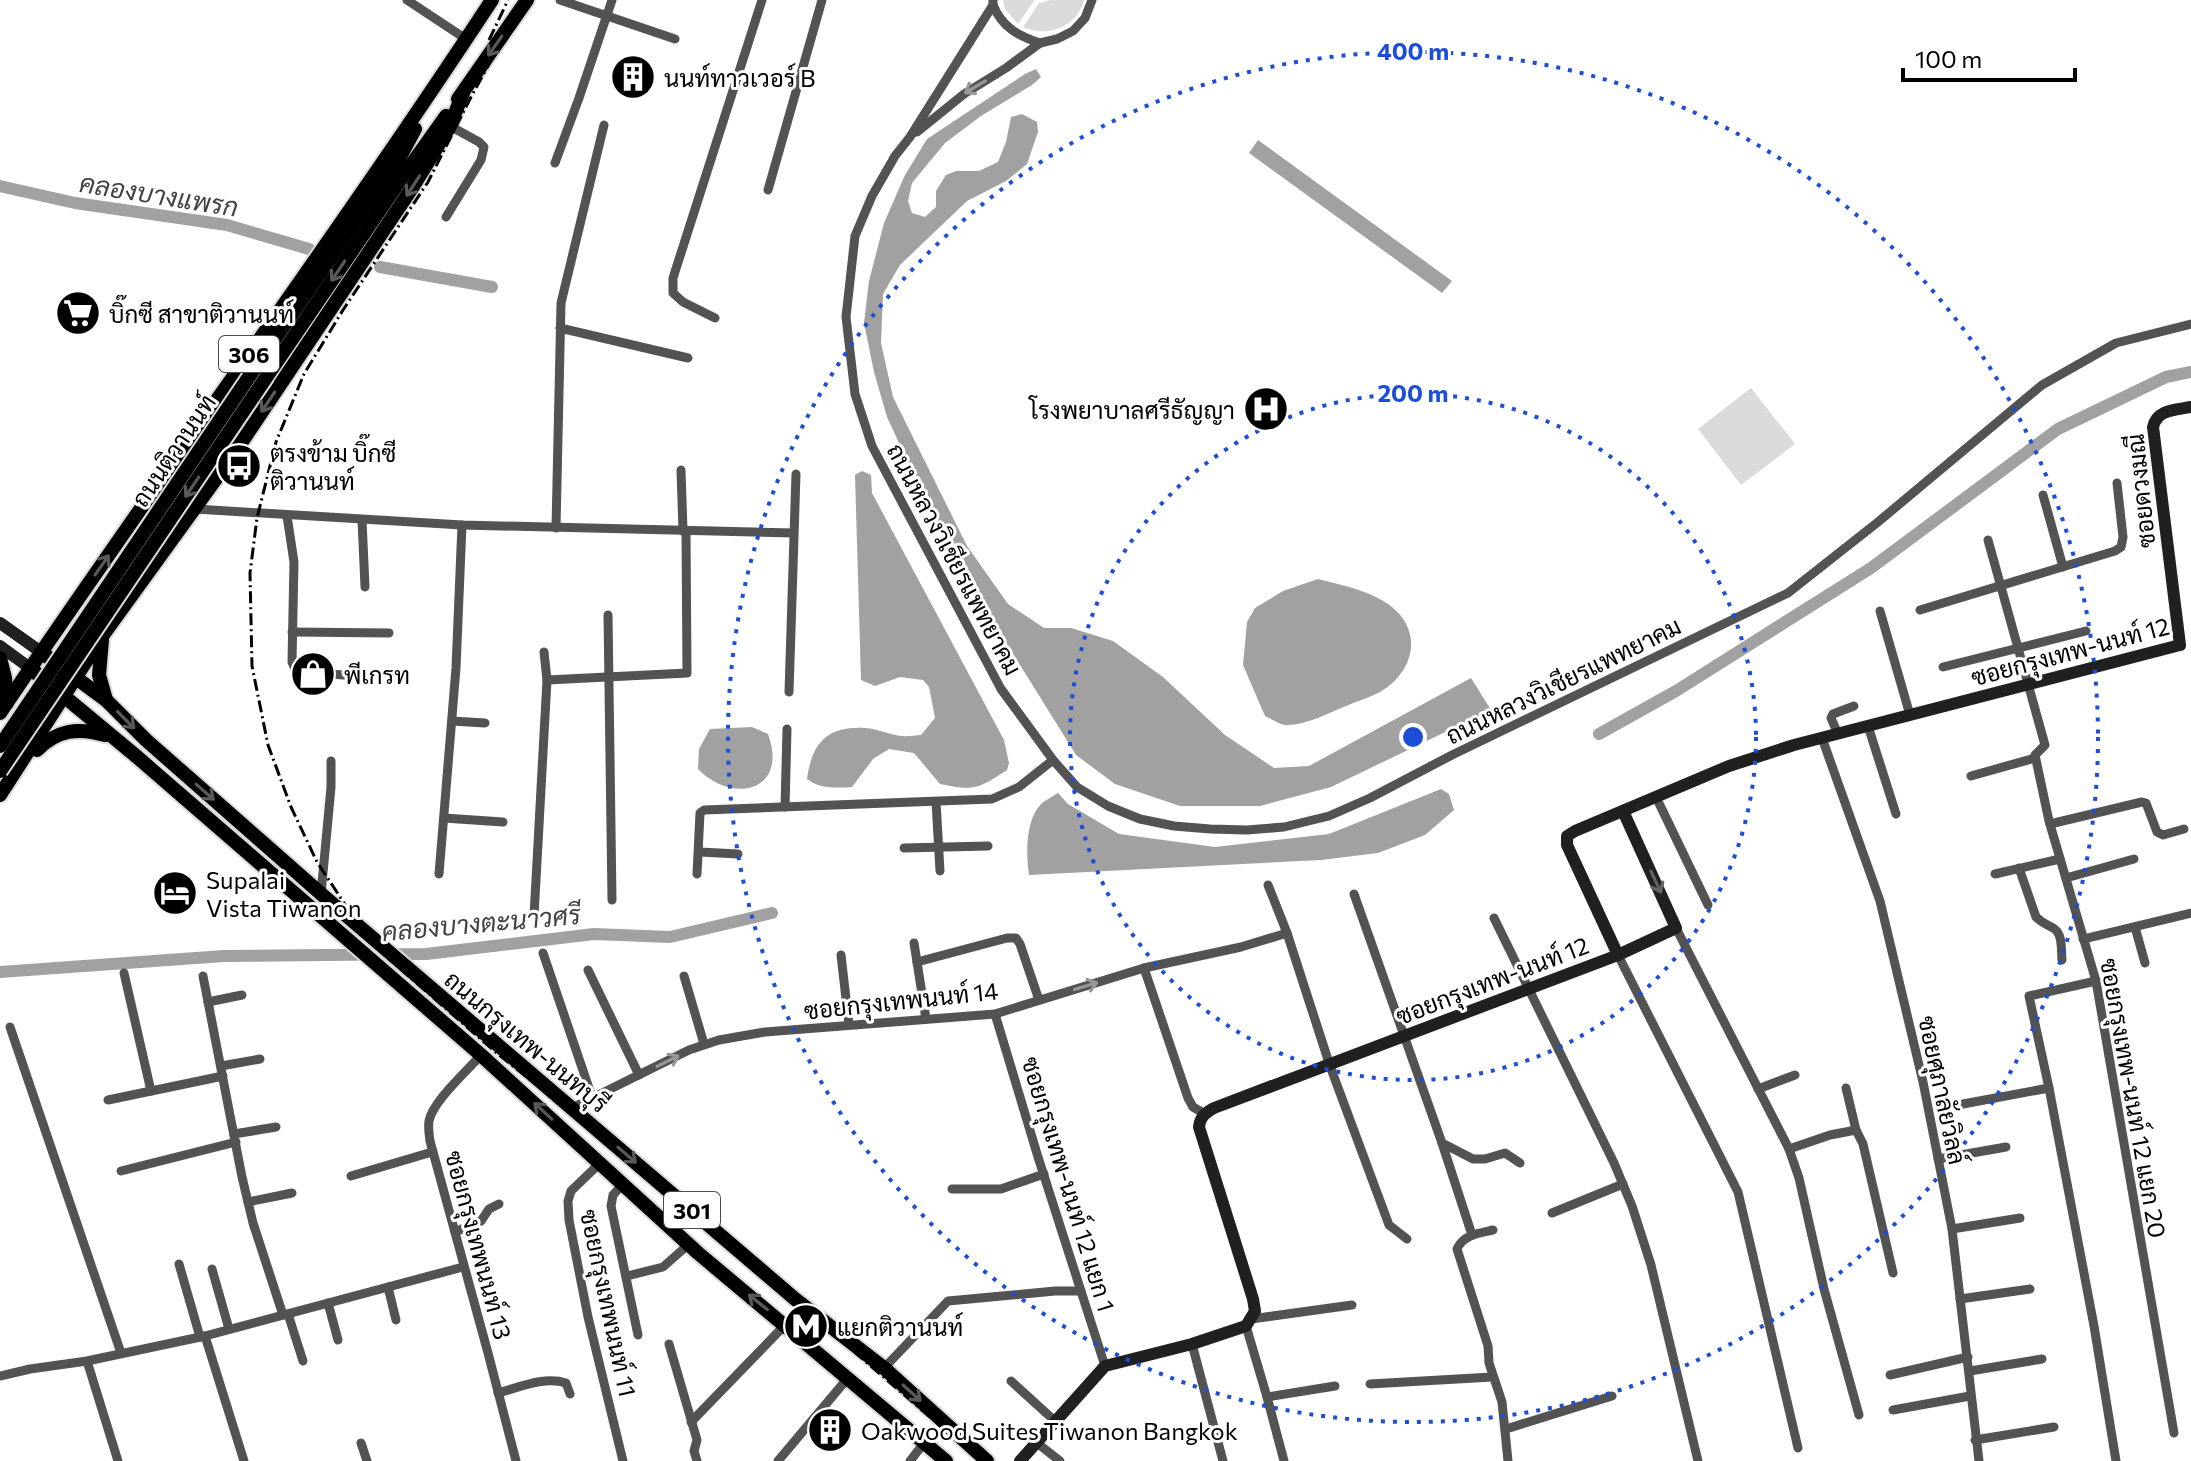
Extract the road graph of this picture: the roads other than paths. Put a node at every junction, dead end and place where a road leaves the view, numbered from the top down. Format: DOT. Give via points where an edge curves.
graph roads {
  1 [pos="407,0"];
  2 [pos="492,0"];
  3 [pos="527,0"];
  4 [pos="560,0"];
  5 [pos="612,0"];
  6 [pos="762,0"];
  7 [pos="822,0"];
  8 [pos="1092,0"];
  9 [pos="993,2"];
  10 [pos="606,17"];
  11 [pos="466,39"];
  12 [pos="675,39"];
  13 [pos="1040,43"];
  14 [pos="456,54"];
  15 [pos="463,93"];
  16 [pos="604,125"];
  17 [pos="450,126"];
  18 [pos="910,137"];
  19 [pos="555,163"];
  20 [pos="768,190"];
  21 [pos="446,217"];
  22 [pos="715,318"];
  23 [pos="2191,324"];
  24 [pos="560,328"];
  25 [pos="688,358"];
  26 [pos="261,372"];
  27 [pos="2191,407"];
  28 [pos="681,470"];
  29 [pos="796,474"];
  30 [pos="2117,483"];
  31 [pos="2043,495"];
  32 [pos="195,509"];
  33 [pos="287,516"];
  34 [pos="362,520"];
  35 [pos="462,525"];
  36 [pos="556,528"];
  37 [pos="685,531"];
  38 [pos="793,533"];
  39 [pos="1988,540"];
  40 [pos="2063,567"];
  41 [pos="2000,586"];
  42 [pos="365,587"];
  43 [pos="71,609"];
  44 [pos="1920,610"];
  45 [pos="1880,611"];
  46 [pos="608,615"];
  47 [pos="0,623"];
  48 [pos="2086,631"];
  49 [pos="292,632"];
  50 [pos="389,633"];
  51 [pos="103,635"];
  52 [pos="2186,644"];
  53 [pos="0,646"];
  54 [pos="2018,648"];
  55 [pos="41,652"];
  56 [pos="544,652"];
  57 [pos="0,658"];
  58 [pos="1943,667"];
  59 [pos="30,668"];
  60 [pos="75,677"];
  61 [pos="371,677"];
  62 [pos="610,677"];
  63 [pos="547,680"];
  64 [pos="2028,686"];
  65 [pos="789,692"];
  66 [pos="63,696"];
  67 [pos="106,700"];
  68 [pos="1854,706"];
  69 [pos="2,711"];
  70 [pos="1910,715"];
  71 [pos="452,721"];
  72 [pos="485,723"];
  73 [pos="1868,726"];
  74 [pos="787,729"];
  75 [pos="1838,734"];
  76 [pos="113,738"];
  77 [pos="1822,738"];
  78 [pos="0,746"];
  79 [pos="32,747"];
  80 [pos="2035,758"];
  81 [pos="1053,760"];
  82 [pos="331,761"];
  83 [pos="18,767"];
  84 [pos="0,771"];
  85 [pos="1971,776"];
  86 [pos="0,795"];
  87 [pos="1656,797"];
  88 [pos="936,802"];
  89 [pos="785,807"];
  90 [pos="1623,811"];
  91 [pos="1896,814"];
  92 [pos="444,818"];
  93 [pos="503,822"];
  94 [pos="2050,824"];
  95 [pos="2184,829"];
  96 [pos="988,846"];
  97 [pos="938,847"];
  98 [pos="904,848"];
  99 [pos="700,852"];
  100 [pos="738,854"];
  101 [pos="2060,859"];
  102 [pos="2134,859"];
  103 [pos="2019,868"];
  104 [pos="940,871"];
  105 [pos="439,874"];
  106 [pos="697,874"];
  107 [pos="1995,874"];
  108 [pos="2066,878"];
  109 [pos="1268,885"];
  110 [pos="1354,894"];
  111 [pos="324,897"];
  112 [pos="612,900"];
  113 [pos="1708,905"];
  114 [pos="312,910"];
  115 [pos="2191,913"];
  116 [pos="534,916"];
  117 [pos="1494,918"];
  118 [pos="2135,927"];
  119 [pos="1676,928"];
  120 [pos="1287,933"];
  121 [pos="2083,939"];
  122 [pos="914,943"];
  123 [pos="543,953"];
  124 [pos="841,955"];
  125 [pos="1618,955"];
  126 [pos="2062,960"];
  127 [pos="917,962"];
  128 [pos="2145,963"];
  129 [pos="1144,968"];
  130 [pos="588,970"];
  131 [pos="124,973"];
  132 [pos="203,976"];
  133 [pos="684,976"];
  134 [pos="2096,981"];
  135 [pos="1528,990"];
  136 [pos="242,995"];
  137 [pos="1039,1000"];
  138 [pos="208,1002"];
  139 [pos="995,1014"];
  140 [pos="926,1019"];
  141 [pos="849,1025"];
  142 [pos="10,1027"];
  143 [pos="1404,1037"];
  144 [pos="704,1044"];
  145 [pos="481,1055"];
  146 [pos="260,1059"];
  147 [pos="1330,1066"];
  148 [pos="222,1071"];
  149 [pos="639,1075"];
  150 [pos="1795,1075"];
  151 [pos="1846,1088"];
  152 [pos="2049,1088"];
  153 [pos="1758,1089"];
  154 [pos="151,1091"];
  155 [pos="592,1097"];
  156 [pos="108,1100"];
  157 [pos="1963,1104"];
  158 [pos="572,1108"];
  159 [pos="1205,1114"];
  160 [pos="276,1127"];
  161 [pos="1856,1130"];
  162 [pos="235,1138"];
  163 [pos="1442,1143"];
  164 [pos="2006,1147"];
  165 [pos="1789,1149"];
  166 [pos="432,1152"];
  167 [pos="1938,1159"];
  168 [pos="1520,1163"];
  169 [pos="599,1164"];
  170 [pos="121,1171"];
  171 [pos="1044,1174"];
  172 [pos="351,1176"];
  173 [pos="623,1184"];
  174 [pos="1623,1184"];
  175 [pos="952,1189"];
  176 [pos="292,1193"];
  177 [pos="248,1202"];
  178 [pos="499,1204"];
  179 [pos="1552,1213"];
  180 [pos="2020,1218"];
  181 [pos="1952,1229"];
  182 [pos="1493,1230"];
  183 [pos="455,1232"];
  184 [pos="1472,1235"];
  185 [pos="1407,1239"];
  186 [pos="689,1244"];
  187 [pos="179,1264"];
  188 [pos="463,1267"];
  189 [pos="212,1269"];
  190 [pos="1893,1273"];
  191 [pos="627,1276"];
  192 [pos="388,1287"];
  193 [pos="2030,1289"];
  194 [pos="1081,1291"];
  195 [pos="1960,1299"];
  196 [pos="328,1303"];
  197 [pos="1352,1305"];
  198 [pos="286,1314"];
  199 [pos="396,1320"];
  200 [pos="1249,1323"];
  201 [pos="785,1325"];
  202 [pos="229,1329"];
  203 [pos="638,1335"];
  204 [pos="203,1336"];
  205 [pos="338,1340"];
  206 [pos="669,1344"];
  207 [pos="1192,1344"];
  208 [pos="121,1353"];
  209 [pos="1968,1357"];
  210 [pos="2042,1359"];
  211 [pos="87,1361"];
  212 [pos="303,1361"];
  213 [pos="1105,1366"];
  214 [pos="884,1368"];
  215 [pos="1970,1371"];
  216 [pos="1890,1375"];
  217 [pos="0,1376"];
  218 [pos="1492,1377"];
  219 [pos="847,1379"];
  220 [pos="1011,1381"];
  221 [pos="1370,1384"];
  222 [pos="1335,1386"];
  223 [pos="498,1393"];
  224 [pos="570,1394"];
  225 [pos="1612,1396"];
  226 [pos="1970,1396"];
  227 [pos="1267,1397"];
  228 [pos="1893,1410"];
  229 [pos="1859,1415"];
  230 [pos="1055,1421"];
  231 [pos="691,1422"];
  232 [pos="2054,1427"];
  233 [pos="1506,1429"];
  234 [pos="2174,1433"];
  235 [pos="1975,1440"];
  236 [pos="361,1443"];
  237 [pos="924,1443"];
  238 [pos="1037,1443"];
  239 [pos="1798,1448"];
  240 [pos="118,1461"];
  241 [pos="244,1461"];
  242 [pos="367,1461"];
  243 [pos="516,1461"];
  244 [pos="623,1461"];
  245 [pos="697,1461"];
  246 [pos="778,1461"];
  247 [pos="910,1461"];
  248 [pos="946,1461"];
  249 [pos="987,1461"];
  250 [pos="1020,1461"];
  251 [pos="1060,1461"];
  252 [pos="1223,1461"];
  253 [pos="1284,1461"];
  254 [pos="1508,1461"];
  255 [pos="1698,1461"];
  256 [pos="1979,1461"];
  257 [pos="2116,1461"];
  1 -- 11 [label="street"];
  2 -- 11 [label="main road, ถนนติวานนท์ / 306"];
  3 -- 15 [label="main road, ถนนติวานนท์ / 306, one-way"];
  4 -- 10 [label="street"];
  5 -- 10 [label="street"];
  6 -- 22 [label="street" via="673,278 673,293"];
  7 -- 20 [label="street"];
  8 -- 13 [label="street, ถนนหลวงวิเชียรแพทยาคม" via="1073,31"];
  9 -- 13 [label="street" via="1007,27"];
  9 -- 18 [label="street, ถนนหลวงวิเชียรแพทยาคม"];
  10 -- 12 [label="street"];
  10 -- 19 [label="street"];
  11 -- 14 [label="main road, ถนนติวานนท์ / 306"];
  13 -- 18 [label="street, ถนนหลวงวิเชียรแพทยาคม, one-way"];
  14 -- 26 [label="main road, ถนนติวานนท์ / 306" via="400,157"];
  43 -- 14 [label="main road, ถนนติวานนท์ / 306, one-way"];
  15 -- 17 [label="main road, ถนนติวานนท์ / 306"];
  15 -- 26 [label="main road, ถนนติวานนท์ / 306, one-way"];
  16 -- 24 [label="street" via="564,287"];
  17 -- 21 [label="street" via="484,147"];
  17 -- 32 [label="main road, ถนนติวานนท์ / 306, one-way"];
  18 -- 81 [label="street, ถนนหลวงวิเชียรแพทยาคม" via="872,196 855,236 846,317 855,394 872,446 1001,689"];
  23 -- 81 [label="street, ถนนหลวงวิเชียรแพทยาคม" via="2116,343 2042,385 1788,593 1329,816 1247,830 1140,819 1077,787"];
  24 -- 25 [label="street"];
  24 -- 36 [label="street"];
  26 -- 78 [label="main road, ถนนติวานนท์, bridge"];
  26 -- 84 [label="main road, ถนนติวานนท์, one-way, bridge"];
  27 -- 52 [label="street, ซอยดวงมณี" via="2163,412 2153,427"];
  28 -- 37 [label="street"];
  29 -- 38 [label="street"];
  30 -- 40 [label="street" via="2121,547"];
  31 -- 40 [label="street"];
  32 -- 33 [label="street"];
  32 -- 51 [label="main road, ถนนติวานนท์ / 306"];
  33 -- 34 [label="street"];
  33 -- 49 [label="street" via="294,562"];
  34 -- 35 [label="street"];
  34 -- 42 [label="street"];
  35 -- 36 [label="street"];
  35 -- 71 [label="street"];
  36 -- 37 [label="street"];
  37 -- 38 [label="street"];
  37 -- 62 [label="street" via="687,673"];
  38 -- 65 [label="street"];
  39 -- 41 [label="street"];
  40 -- 41 [label="street"];
  41 -- 44 [label="street"];
  41 -- 54 [label="street"];
  43 -- 51 [label="main road" via="69,630 77,640 90,642"];
  43 -- 55 [label="main road, ถนนติวานนท์ / 306"];
  45 -- 70 [label="street"];
  46 -- 62 [label="street"];
  47 -- 55 [label="street"];
  48 -- 54 [label="street"];
  49 -- 50 [label="street"];
  49 -- 61 [label="street" via="295,669"];
  51 -- 60 [label="main road, ถนนติวานนท์ / 306"];
  51 -- 67 [label="main road" via="99,675"];
  52 -- 64 [label="street, ซอยกรุงเทพ-นนท์ 12"];
  53 -- 59 [label="street"];
  54 -- 58 [label="street"];
  54 -- 64 [label="street"];
  55 -- 59 [label="main road, ถนนติวานนท์ / 306"];
  55 -- 60 [label="main road, ถนนกรุงเทพ-นนทบุรี / 301"];
  56 -- 63 [label="street"];
  57 -- 69 [label="main road" via="5,678"];
  59 -- 66 [label="main road, ถนนกรุงเทพ-นนทบุรี / 301"];
  59 -- 69 [label="main road, ถนนติวานนท์"];
  60 -- 66 [label="main road, ถนนติวานนท์ / 306"];
  60 -- 67 [label="main road, ถนนกรุงเทพ-นนทบุรี / 301"];
  62 -- 63 [label="street"];
  62 -- 112 [label="street"];
  63 -- 116 [label="street"];
  64 -- 70 [label="street, ซอยกรุงเทพ-นนท์ 12"];
  64 -- 80 [label="street, ซอยกรุงเทพ-นนท์ 12 แยก 20" via="2045,745"];
  66 -- 76 [label="main road, ถนนกรุงเทพ-นนทบุรี / 301"];
  66 -- 79 [label="main road, ถนนติวานนท์"];
  67 -- 111 [label="main road, ถนนกรุงเทพ-นนทบุรี / 301, one-way"];
  68 -- 75 [label="street" via="1833,714"];
  69 -- 79 [label="main road" via="29,712 36,724"];
  70 -- 73 [label="street, ซอยกรุงเทพ-นนท์ 12"];
  71 -- 72 [label="street"];
  71 -- 92 [label="street"];
  73 -- 75 [label="street, ซอยกรุงเทพ-นนท์ 12"];
  73 -- 91 [label="street"];
  74 -- 89 [label="street"];
  75 -- 77 [label="street, ซอยกรุงเทพ-นนท์ 12"];
  76 -- 83 [label="main road" via="79,730 57,734"];
  76 -- 114 [label="main road, ถนนกรุงเทพ-นนทบุรี / 301"];
  77 -- 87 [label="street, ซอยกรุงเทพ-นนท์ 12" via="1729,766"];
  77 -- 167 [label="street, ซอยศุภาลัยวิลล์" via="1880,901"];
  79 -- 83 [label="main road, ถนนติวานนท์"];
  80 -- 85 [label="street"];
  80 -- 94 [label="street, ซอยกรุงเทพ-นนท์ 12 แยก 20"];
  81 -- 88 [label="street" via="1019,787 992,799"];
  82 -- 111 [label="street"];
  83 -- 86 [label="main road"];
  87 -- 90 [label="street, ซอยกรุงเทพ-นนท์ 12"];
  87 -- 113 [label="street"];
  88 -- 89 [label="street"];
  88 -- 97 [label="street"];
  89 -- 99 [label="street" via="704,810"];
  90 -- 119 [label="street, one-way"];
  90 -- 125 [label="street, ซอยกรุงเทพ-นนท์ 12" via="1567,836"];
  92 -- 93 [label="street"];
  92 -- 105 [label="street"];
  94 -- 95 [label="street" via="2142,802 2157,832"];
  94 -- 101 [label="street, ซอยกรุงเทพ-นนท์ 12 แยก 20"];
  96 -- 97 [label="street"];
  97 -- 98 [label="street"];
  97 -- 104 [label="street"];
  99 -- 100 [label="street"];
  99 -- 106 [label="street"];
  101 -- 103 [label="street"];
  101 -- 108 [label="street, ซอยกรุงเทพ-นนท์ 12 แยก 20"];
  102 -- 108 [label="street"];
  103 -- 107 [label="street"];
  103 -- 126 [label="street" via="2036,917 2059,932"];
  108 -- 121 [label="street, ซอยกรุงเทพ-นนท์ 12 แยก 20"];
  109 -- 120 [label="street"];
  110 -- 143 [label="street"];
  111 -- 114 [label="main road"];
  111 -- 158 [label="main road, ถนนกรุงเทพ-นนทบุรี / 301"];
  114 -- 145 [label="main road, ถนนกรุงเทพ-นนทบุรี / 301"];
  115 -- 118 [label="street"];
  117 -- 135 [label="street"];
  118 -- 121 [label="street"];
  118 -- 128 [label="street"];
  119 -- 125 [label="street"];
  119 -- 153 [label="street"];
  120 -- 129 [label="street, ซอยกรุงเทพนนท์ 14"];
  120 -- 147 [label="street"];
  121 -- 134 [label="street, ซอยกรุงเทพ-นนท์ 12 แยก 20"];
  122 -- 127 [label="street"];
  123 -- 155 [label="street"];
  124 -- 141 [label="street"];
  125 -- 135 [label="street, ซอยกรุงเทพ-นนท์ 12"];
  125 -- 239 [label="street" via="1738,1192"];
  127 -- 137 [label="street" via="1016,938"];
  127 -- 140 [label="street"];
  137 -- 129 [label="street, ซอยกรุงเทพนนท์ 14, one-way"];
  129 -- 159 [label="street" via="1188,1098"];
  130 -- 149 [label="street"];
  131 -- 154 [label="street"];
  132 -- 138 [label="street"];
  133 -- 144 [label="street"];
  134 -- 152 [label="street" via="2029,996"];
  134 -- 234 [label="street, ซอยกรุงเทพ-นนท์ 12 แยก 20"];
  135 -- 143 [label="street, ซอยกรุงเทพ-นนท์ 12"];
  135 -- 174 [label="street"];
  136 -- 138 [label="street"];
  137 -- 139 [label="street, ซอยกรุงเทพนนท์ 14"];
  138 -- 148 [label="street"];
  139 -- 140 [label="street, ซอยกรุงเทพนนท์ 14"];
  139 -- 171 [label="street, ซอยกรุงเทพ-นนท์ 12 แยก 1"];
  140 -- 141 [label="street, ซอยกรุงเทพนนท์ 14"];
  141 -- 144 [label="street, ซอยกรุงเทพนนท์ 14"];
  142 -- 208 [label="street"];
  143 -- 147 [label="street, ซอยกรุงเทพ-นนท์ 12"];
  143 -- 163 [label="street"];
  149 -- 144 [label="street, ซอยกรุงเทพนนท์ 14, one-way"];
  145 -- 166 [label="street, ซอยกรุงเทพนนท์ 13" via="429,1118"];
  169 -- 145 [label="main road, ถนนกรุงเทพ-นนทบุรี / 301, one-way"];
  146 -- 148 [label="street"];
  147 -- 159 [label="street, ซอยกรุงเทพ-นนท์ 12"];
  147 -- 185 [label="street" via="1389,1225"];
  148 -- 154 [label="street"];
  148 -- 162 [label="street"];
  149 -- 155 [label="street, ซอยกรุงเทพนนท์ 14"];
  150 -- 153 [label="street"];
  151 -- 161 [label="street"];
  152 -- 157 [label="street"];
  152 -- 257 [label="street"];
  153 -- 165 [label="street"];
  154 -- 156 [label="street"];
  155 -- 158 [label="street, ซอยกรุงเทพนนท์ 14"];
  158 -- 214 [label="main road, ถนนกรุงเทพ-นนทบุรี / 301, one-way"];
  159 -- 200 [label="street" via="1199,1127 1253,1299"];
  160 -- 162 [label="street"];
  161 -- 165 [label="street"];
  161 -- 190 [label="street"];
  162 -- 170 [label="street"];
  162 -- 177 [label="street"];
  163 -- 168 [label="street" via="1473,1159 1505,1153"];
  163 -- 184 [label="street"];
  164 -- 167 [label="street"];
  165 -- 229 [label="street"];
  166 -- 172 [label="street"];
  166 -- 183 [label="street, ซอยกรุงเทพนนท์ 13"];
  167 -- 181 [label="street, ซอยศุภาลัยวิลล์"];
  169 -- 173 [label="main road, ถนนกรุงเทพ-นนทบุรี / 301"];
  169 -- 244 [label="street, ซอยกรุงเทพนนท์ 11" via="571,1191 569,1220"];
  171 -- 175 [label="street" via="1001,1189"];
  171 -- 194 [label="street, ซอยกรุงเทพ-นนท์ 12 แยก 1"];
  173 -- 186 [label="main road, ถนนกรุงเทพ-นนทบุรี / 301"];
  173 -- 191 [label="street" via="611,1206"];
  174 -- 179 [label="street"];
  174 -- 255 [label="street" via="1651,1265"];
  176 -- 177 [label="street"];
  177 -- 198 [label="street"];
  178 -- 183 [label="street" via="481,1221"];
  180 -- 181 [label="street"];
  181 -- 195 [label="street, ซอยศุภาลัยวิลล์"];
  182 -- 184 [label="street"];
  183 -- 188 [label="street, ซอยกรุงเทพนนท์ 13"];
  184 -- 218 [label="street" via="1457,1249 1488,1346"];
  186 -- 191 [label="street" via="663,1267"];
  201 -- 186 [label="main road, ถนนกรุงเทพ-นนทบุรี / 301, one-way"];
  187 -- 204 [label="street"];
  188 -- 192 [label="street"];
  188 -- 223 [label="street, ซอยกรุงเทพนนท์ 13"];
  189 -- 202 [label="street"];
  191 -- 203 [label="street"];
  192 -- 196 [label="street"];
  192 -- 199 [label="street"];
  193 -- 195 [label="street"];
  194 -- 213 [label="street, ซอยกรุงเทพ-นนท์ 12 แยก 1"];
  194 -- 214 [label="street" via="948,1301"];
  195 -- 209 [label="street, ซอยศุภาลัยวิลล์"];
  196 -- 198 [label="street"];
  196 -- 205 [label="street"];
  197 -- 200 [label="street"];
  198 -- 202 [label="street"];
  198 -- 212 [label="street"];
  200 -- 207 [label="street"];
  200 -- 227 [label="street"];
  201 -- 219 [label="main road, ถนนกรุงเทพ-นนทบุรี / 301"];
  201 -- 231 [label="street"];
  202 -- 204 [label="street"];
  204 -- 208 [label="street"];
  204 -- 241 [label="street"];
  206 -- 231 [label="street"];
  207 -- 213 [label="street"];
  207 -- 252 [label="street"];
  208 -- 211 [label="street"];
  209 -- 215 [label="street, ซอยศุภาลัยวิลล์"];
  209 -- 216 [label="street"];
  210 -- 215 [label="street"];
  211 -- 217 [label="street"];
  211 -- 240 [label="street"];
  213 -- 230 [label="street"];
  214 -- 249 [label="main road, ถนนกรุงเทพ-นนทบุรี / 301, one-way"];
  215 -- 226 [label="street, ซอยศุภาลัยวิลล์"];
  218 -- 221 [label="street"];
  218 -- 233 [label="street"];
  219 -- 237 [label="main road, ถนนกรุงเทพ-นนทบุรี / 301"];
  219 -- 246 [label="street"];
  220 -- 230 [label="street"];
  222 -- 227 [label="street"];
  223 -- 224 [label="street" via="559,1381 566,1383"];
  223 -- 243 [label="street, ซอยกรุงเทพนนท์ 13"];
  225 -- 233 [label="street"];
  226 -- 228 [label="street"];
  226 -- 235 [label="street, ซอยศุภาลัยวิลล์"];
  227 -- 253 [label="street"];
  230 -- 238 [label="street"];
  231 -- 245 [label="street"];
  232 -- 235 [label="street"];
  233 -- 254 [label="street"];
  235 -- 256 [label="street, ซอยศุภาลัยวิลล์"];
  236 -- 242 [label="street"];
  237 -- 247 [label="street"];
  237 -- 248 [label="main road, ถนนกรุงเทพ-นนทบุรี / 301"];
  238 -- 250 [label="street"];
  238 -- 251 [label="street"];
}
